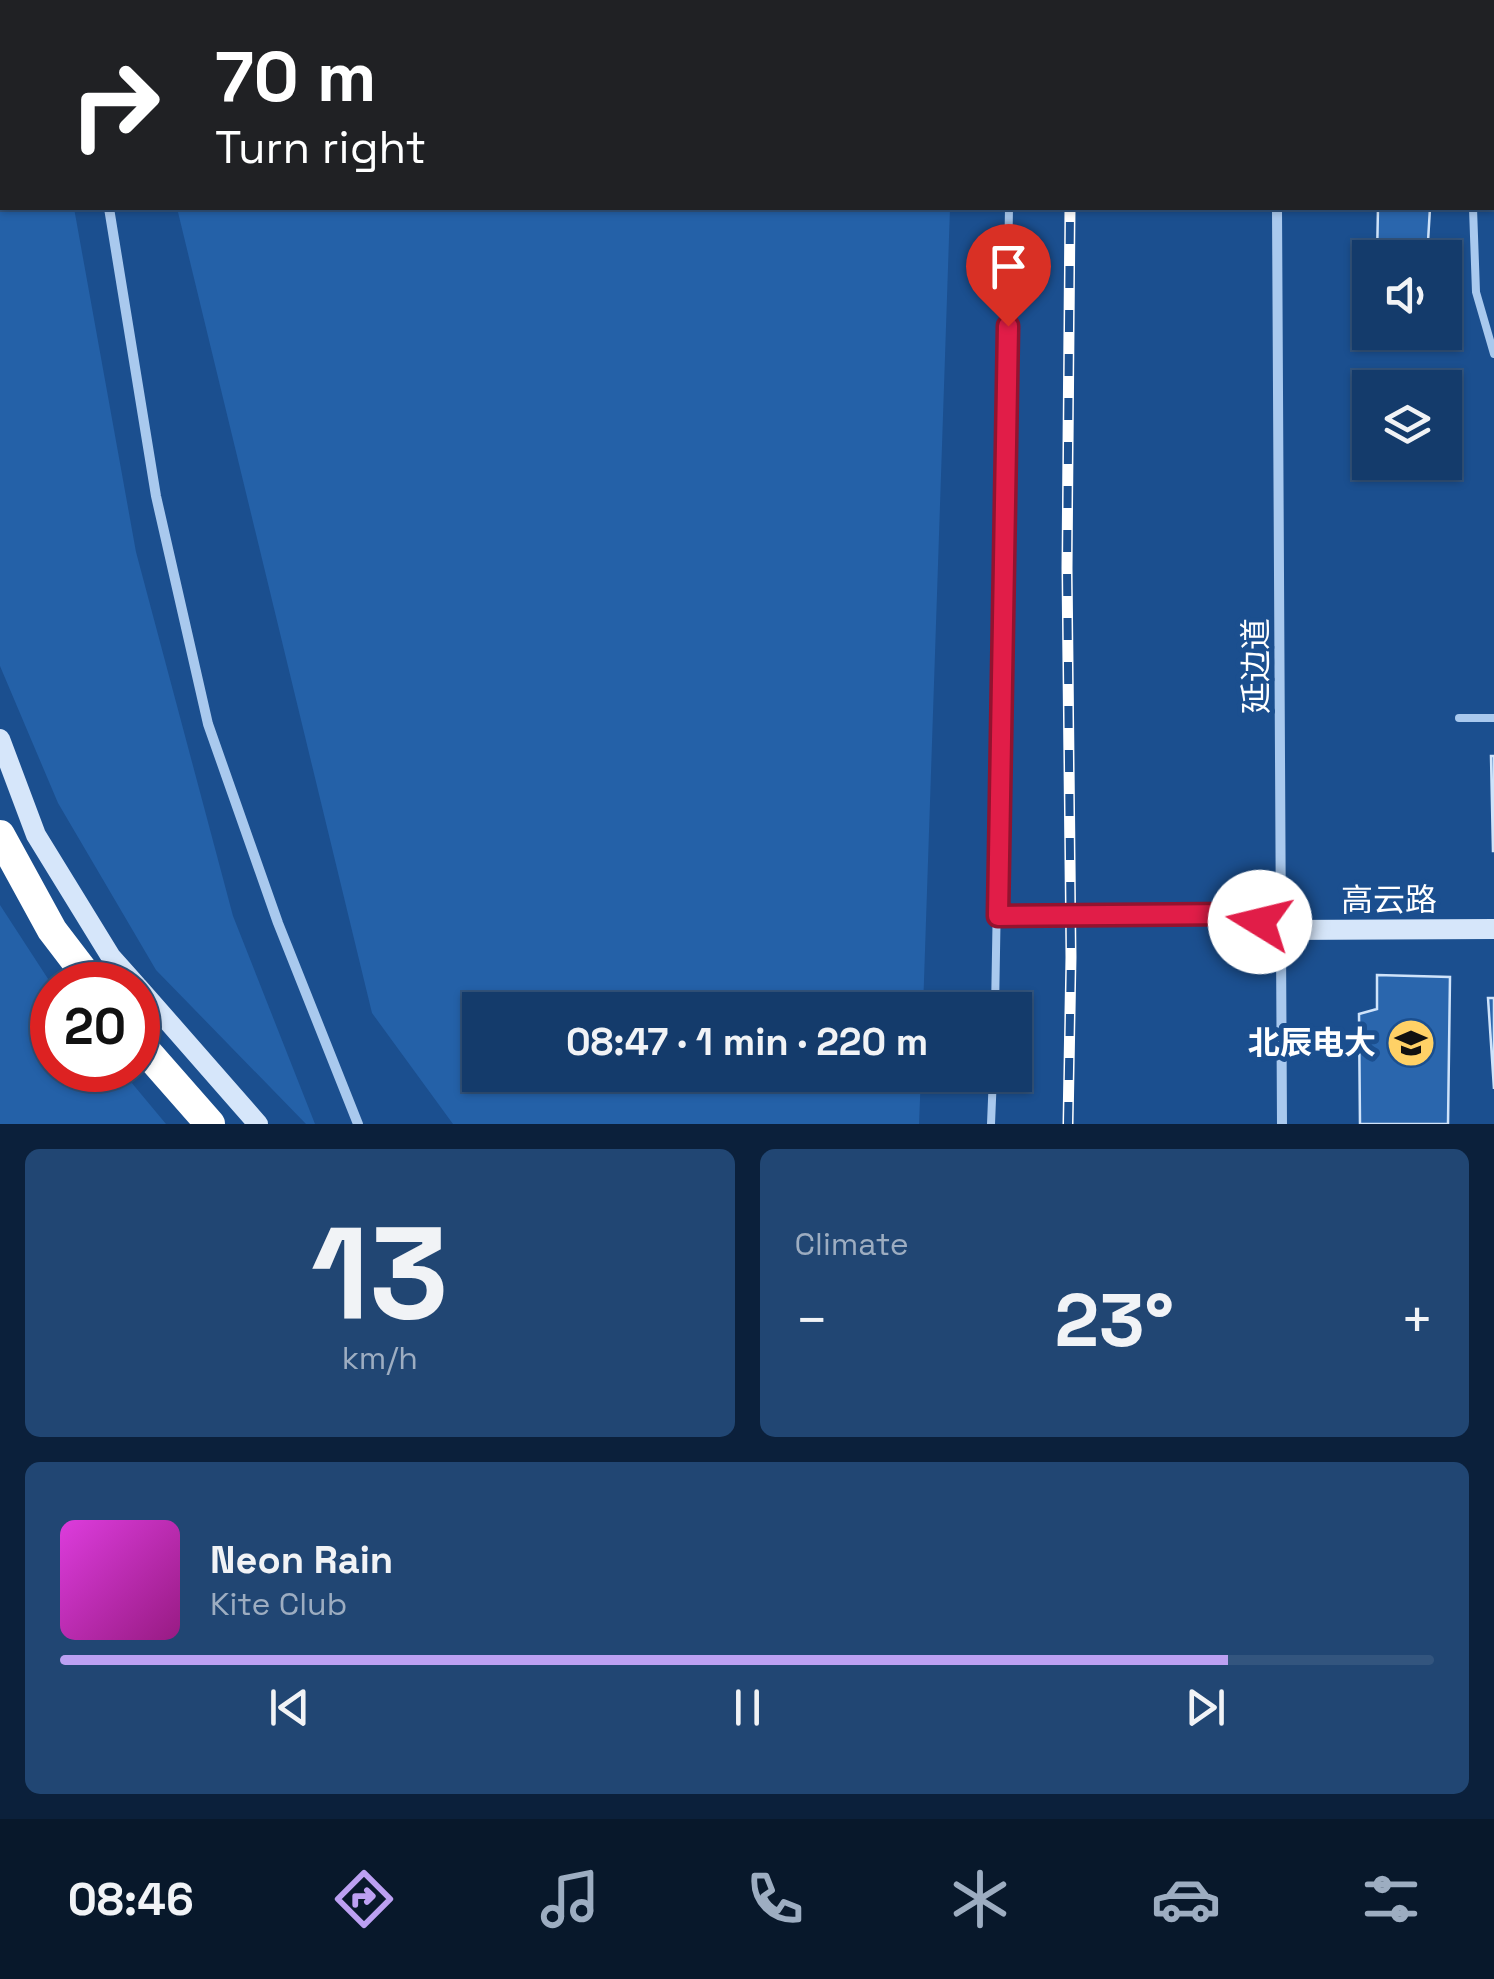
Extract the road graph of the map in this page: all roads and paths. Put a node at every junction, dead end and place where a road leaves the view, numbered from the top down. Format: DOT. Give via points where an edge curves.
graph roads {
  1 [pos="109,210"];
  2 [pos="1009,210"];
  3 [pos="1278,210"];
  4 [pos="1473,210"];
  5 [pos="1494,354"];
  6 [pos="1459,718"];
  7 [pos="1494,718"];
  8 [pos="0,740"];
  9 [pos="0,835"];
  10 [pos="998,916"];
  11 [pos="1494,929"];
  12 [pos="1284,930"];
  13 [pos="76,962"];
  14 [pos="116,962"];
  15 [pos="996,992"];
  16 [pos="160,1014"];
  17 [pos="160,1067"];
  18 [pos="992,1092"];
  19 [pos="210,1124"];
  20 [pos="258,1124"];
  21 [pos="358,1124"];
  22 [pos="991,1124"];
  23 [pos="1282,1124"];
  1 -- 21 [label="street" via="156,496 208,724"];
  2 -- 10 [label="lane"];
  3 -- 12 [label="street, 延边道"];
  4 -- 5 [label="lane" via="1476,292"];
  6 -- 7 [label="lane"];
  8 -- 14 [label="street" via="36,835"];
  9 -- 13 [label="highway"];
  10 -- 12 [label="lane" via="1236,914"];
  10 -- 15 [label="lane"];
  11 -- 12 [label="street, 高云路"];
  12 -- 23 [label="street, 延边道"];
  16 -- 20 [label="street"];
  17 -- 19 [label="highway"];
  18 -- 22 [label="lane"];
}
